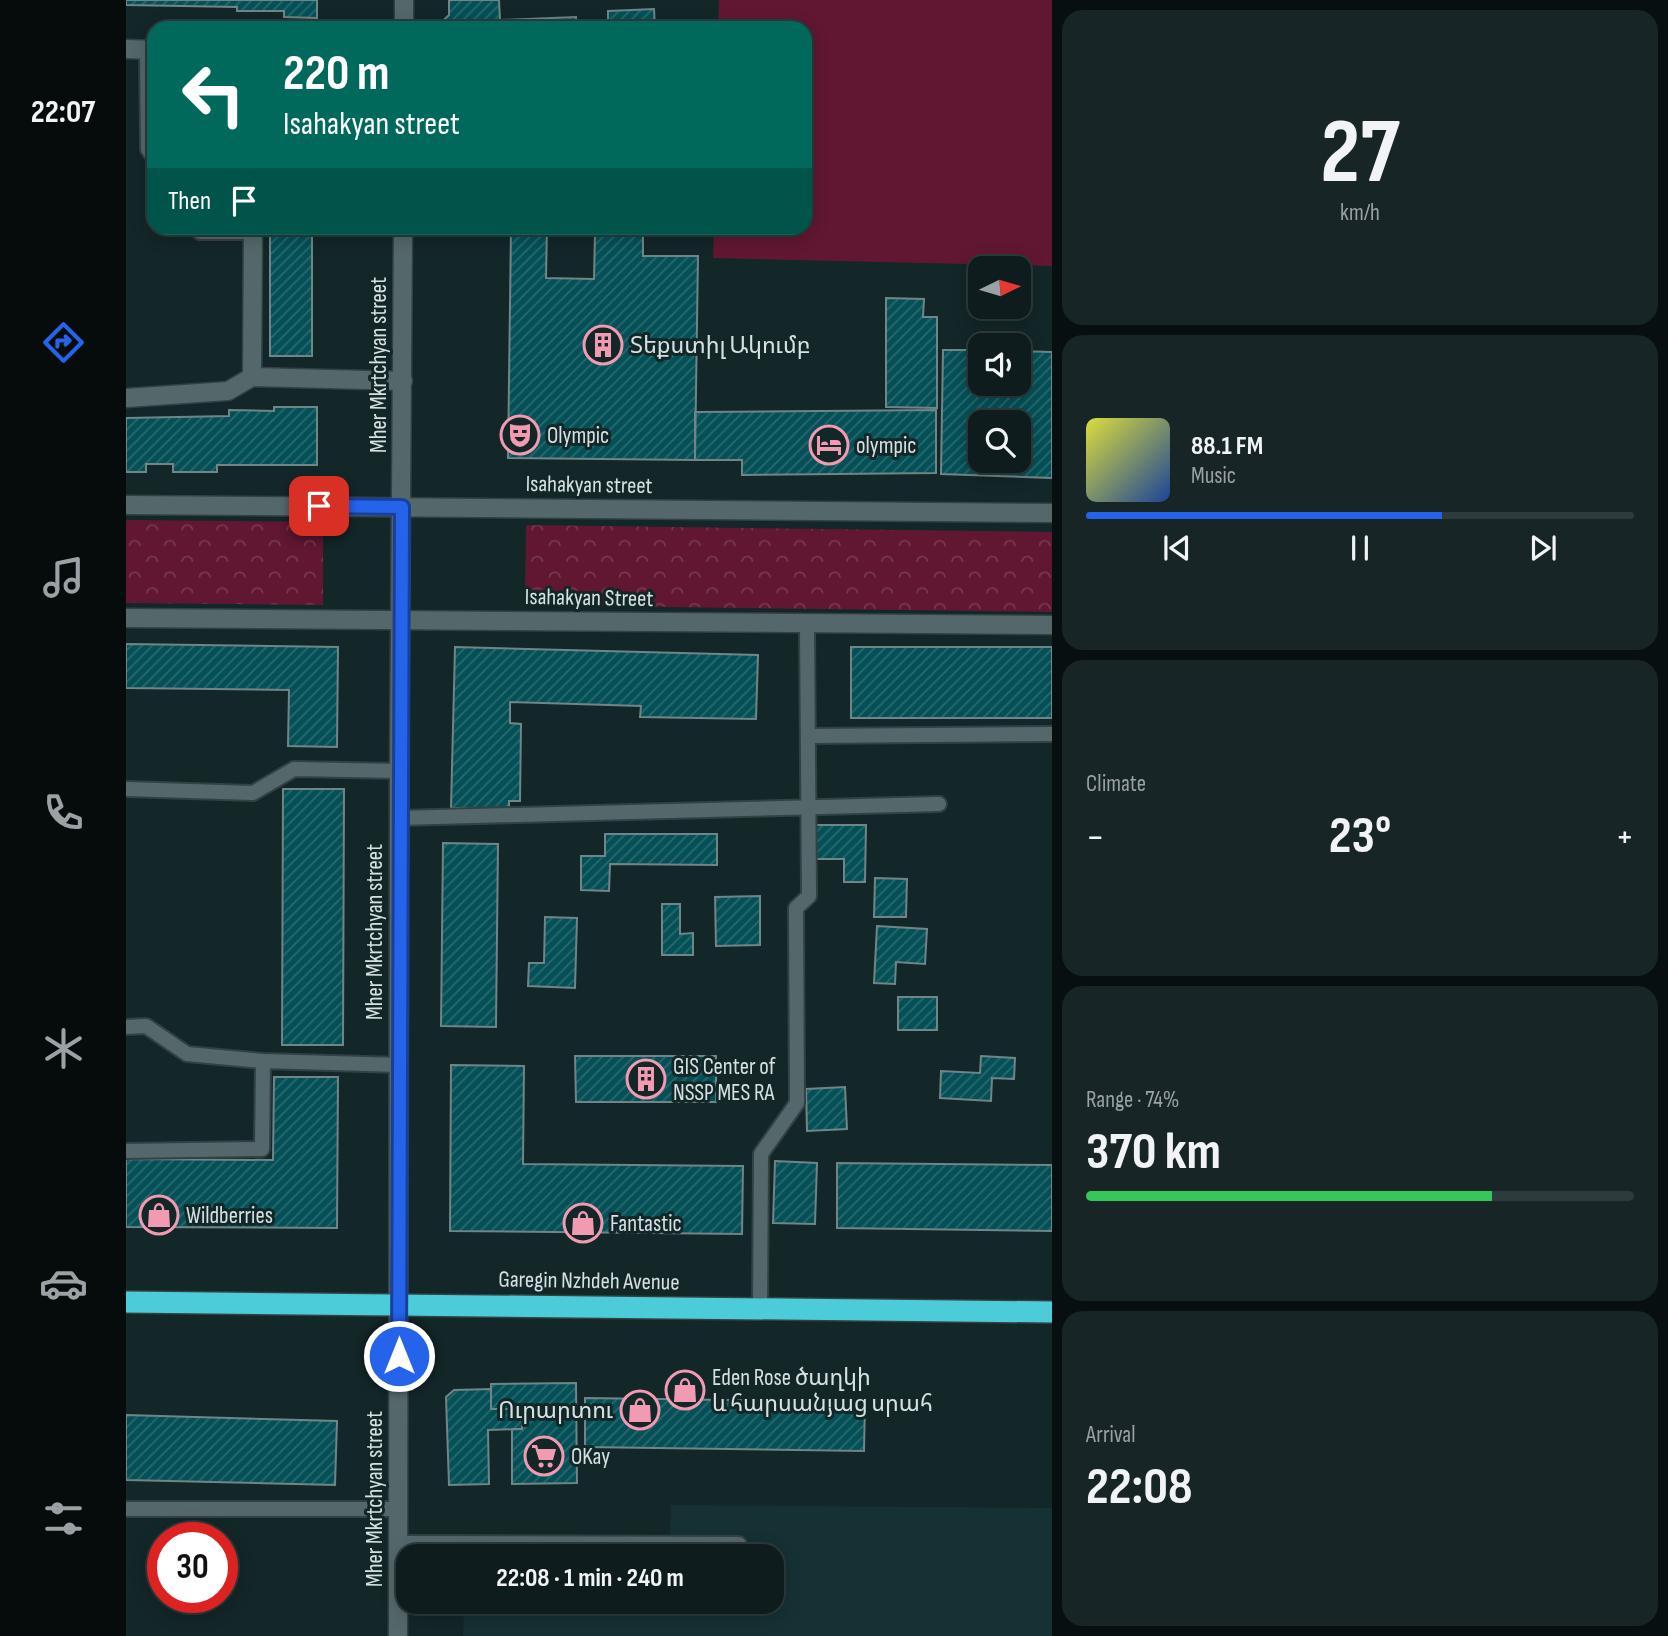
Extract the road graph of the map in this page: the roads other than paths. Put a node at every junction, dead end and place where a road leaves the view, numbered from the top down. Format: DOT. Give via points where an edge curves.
graph roads {
  1 [pos="404,0"];
  2 [pos="404,21"];
  3 [pos="126,49"];
  4 [pos="147,50"];
  5 [pos="253,235"];
  6 [pos="403,235"];
  7 [pos="252,377"];
  8 [pos="403,381"];
  9 [pos="126,398"];
  10 [pos="126,505"];
  11 [pos="402,507"];
  12 [pos="1052,513"];
  13 [pos="126,618"];
  14 [pos="400,619"];
  15 [pos="807,624"];
  16 [pos="1052,625"];
  17 [pos="1052,734"];
  18 [pos="809,736"];
  19 [pos="398,771"];
  20 [pos="127,789"];
  21 [pos="939,804"];
  22 [pos="808,808"];
  23 [pos="399,818"];
  24 [pos="126,1027"];
  25 [pos="263,1061"];
  26 [pos="399,1065"];
  27 [pos="126,1151"];
  28 [pos="126,1302"];
  29 [pos="399,1305"];
  30 [pos="760,1308"];
  31 [pos="1052,1312"];
  32 [pos="126,1509"];
  33 [pos="398,1509"];
  34 [pos="398,1543"];
  35 [pos="740,1544"];
  36 [pos="398,1636"];
  1 -- 2 [label="street"];
  3 -- 4 [label="street"];
  5 -- 7 [label="street"];
  6 -- 8 [label="street, Mher Mkrtchyan street"];
  7 -- 8 [label="street"];
  7 -- 9 [label="street" via="228,391"];
  8 -- 11 [label="street, Mher Mkrtchyan street"];
  10 -- 11 [label="street, Isahakyan street"];
  11 -- 12 [label="street, Isahakyan street"];
  11 -- 14 [label="street, Mher Mkrtchyan street"];
  13 -- 14 [label="street, Isahakyan Street"];
  14 -- 15 [label="street, Isahakyan Street"];
  14 -- 19 [label="street, Mher Mkrtchyan street"];
  15 -- 16 [label="street, Isahakyan Street"];
  15 -- 18 [label="lane"];
  17 -- 18 [label="lane"];
  18 -- 22 [label="lane"];
  19 -- 20 [label="lane" via="294,769 253,793"];
  19 -- 23 [label="street, Mher Mkrtchyan street"];
  21 -- 22 [label="lane"];
  22 -- 23 [label="lane"];
  22 -- 30 [label="lane" via="808,896 796,908 797,1102 761,1154"];
  23 -- 26 [label="street, Mher Mkrtchyan street"];
  24 -- 25 [label="lane" via="146,1026 187,1054"];
  25 -- 26 [label="lane"];
  25 -- 27 [label="lane" via="262,1149"];
  26 -- 29 [label="street, Mher Mkrtchyan street"];
  28 -- 29 [label="highway, Garegin Nzhdeh Avenue"];
  29 -- 30 [label="highway, Garegin Nzhdeh Avenue"];
  29 -- 33 [label="street, Mher Mkrtchyan street"];
  30 -- 31 [label="highway, Garegin Nzhdeh Avenue"];
  32 -- 33 [label="lane"];
  33 -- 34 [label="street, Mher Mkrtchyan street"];
  34 -- 35 [label="lane"];
  34 -- 36 [label="street, Mher Mkrtchyan street"];
}
